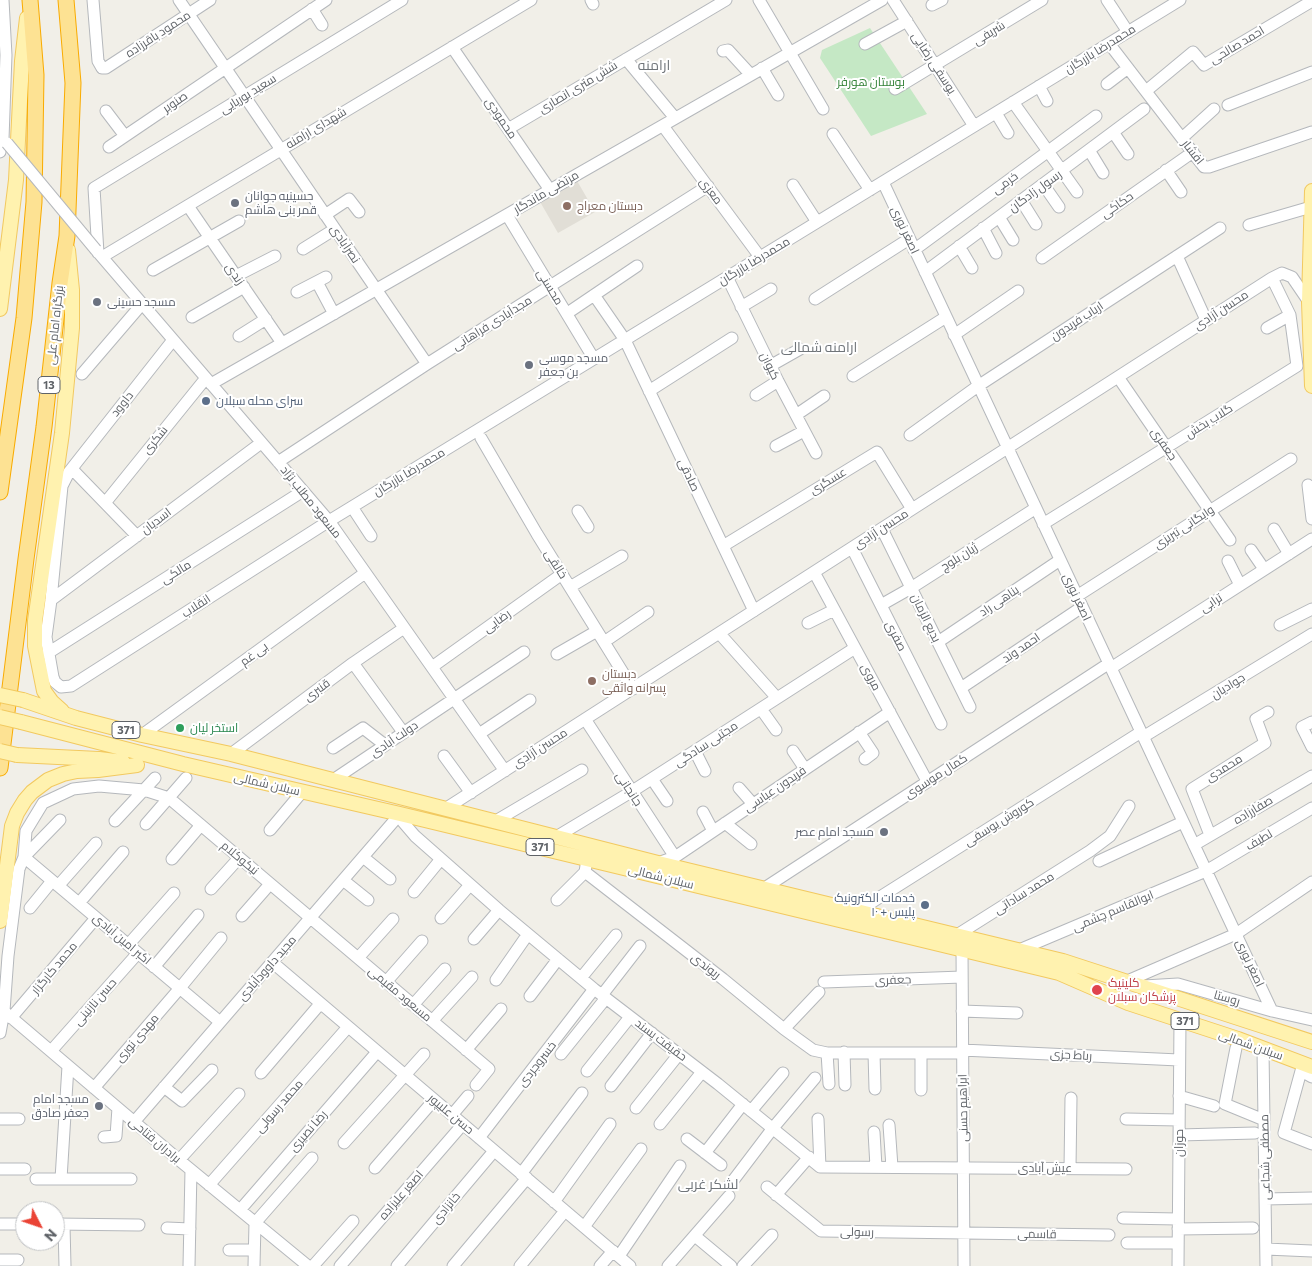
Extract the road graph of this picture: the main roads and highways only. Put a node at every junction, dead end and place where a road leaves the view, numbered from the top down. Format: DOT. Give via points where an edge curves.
graph roads {
  1 [pos="30,0"];
  2 [pos="66,0"];
  3 [pos="1312,191"];
  4 [pos="1311,207"];
  5 [pos="67,236"];
  6 [pos="0,309"];
  7 [pos="1312,386"];
  8 [pos="0,492"];
  9 [pos="0,695"];
  10 [pos="0,717"];
  11 [pos="76,718"];
  12 [pos="0,752"];
  13 [pos="137,765"];
  14 [pos="0,768"];
  15 [pos="185,771"];
  16 [pos="446,809"];
  17 [pos="439,823"];
  18 [pos="0,921"];
  19 [pos="962,941"];
  20 [pos="1312,1036"];
  21 [pos="1292,1037"];
  22 [pos="1312,1042"];
  23 [pos="1312,1067"];
  1 -- 6 [label="main road" via="22,61 16,180"];
  1 -- 8 [label="highway" via="36,76 34,202 24,318"];
  2 -- 5 [label="highway, بزرگراه امام علی / 13" via="73,83"];
  3 -- 4 [label="main road"];
  4 -- 7 [label="main road" via="1309,302"];
  5 -- 11 [label="main road" via="72,328 62,432 35,621 35,646 44,690 61,710"];
  5 -- 14 [label="highway, بزرگراه امام علی / 13"];
  9 -- 11 [label="main road, سبلان شمالی / 371, bridge"];
  10 -- 15 [label="main road, سبلان شمالی / 371, bridge"];
  11 -- 16 [label="main road, سبلان شمالی / 371"];
  12 -- 13 [label="main road, bridge" via="99,758"];
  13 -- 15 [label="main road"];
  13 -- 18 [label="main road" via="63,774 32,792 12,826"];
  15 -- 17 [label="main road, سبلان شمالی / 371" via="302,792"];
  16 -- 17 [label="main road"];
  16 -- 19 [label="main road, سبلان شمالی / 371" via="858,911"];
  17 -- 19 [label="main road, سبلان شمالی / 371" via="586,865"];
  19 -- 21 [label="main road, سبلان شمالی / 371" via="1063,960"];
  19 -- 23 [label="main road, سبلان شمالی / 371" via="1059,973 1128,1003"];
  20 -- 21 [label="main road"];
  21 -- 22 [label="main road, 371"];
}
